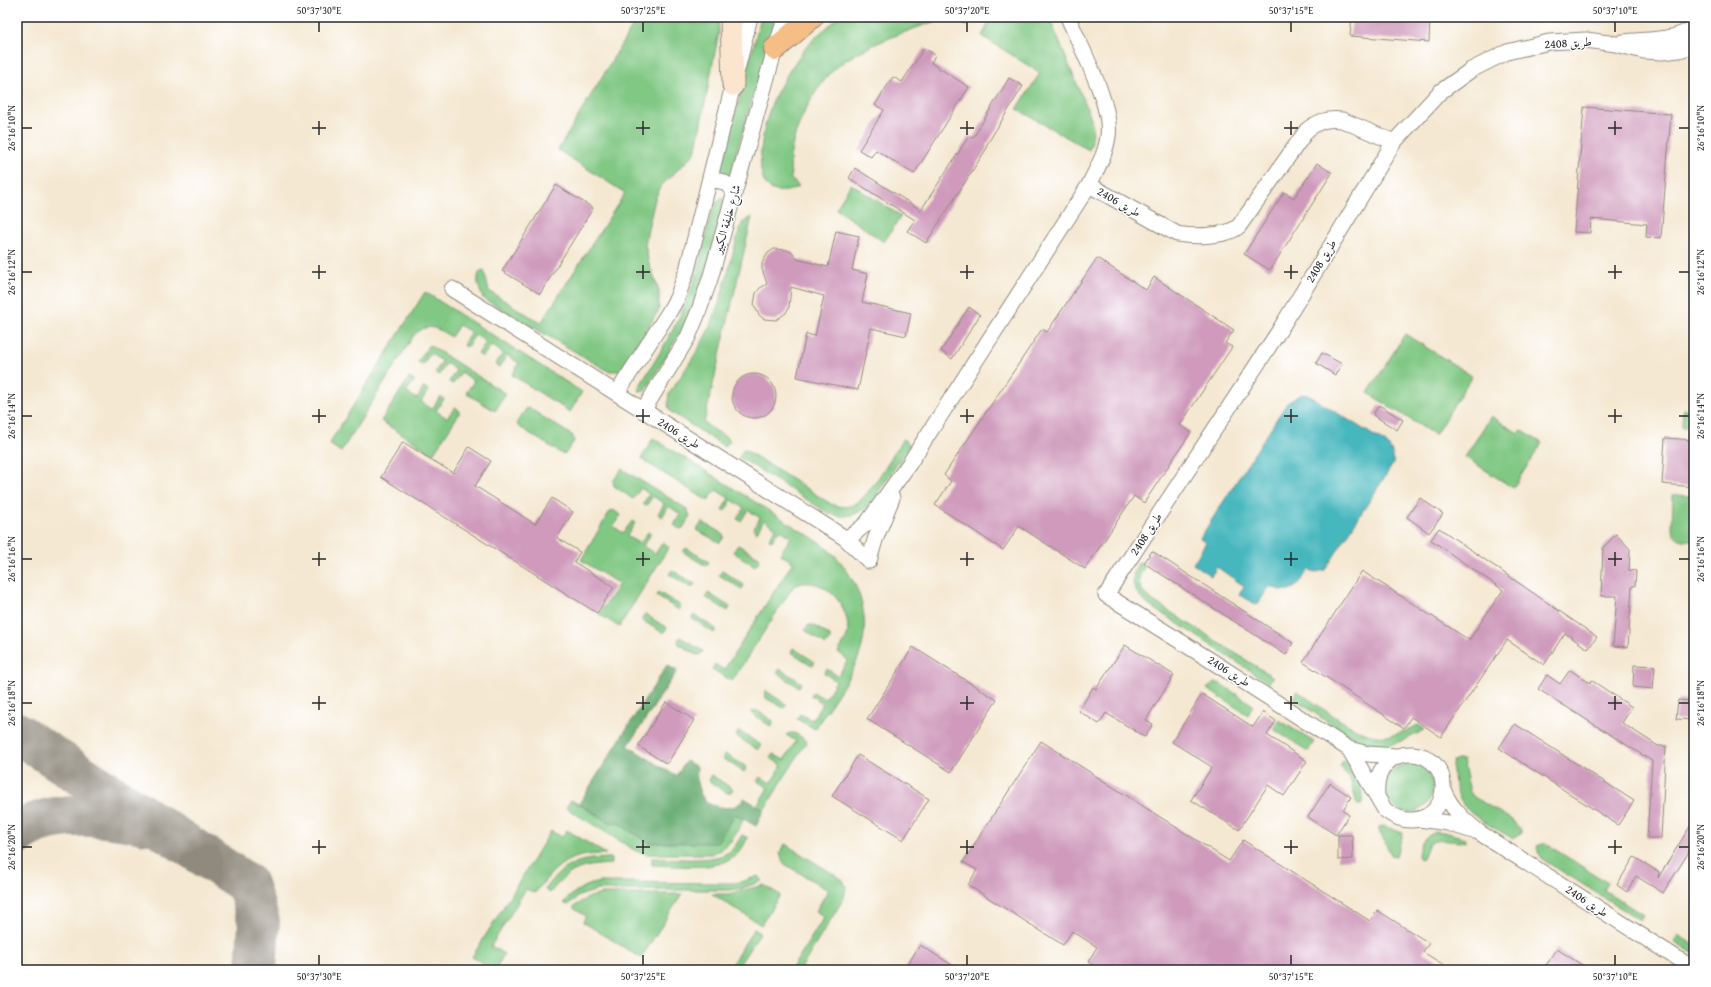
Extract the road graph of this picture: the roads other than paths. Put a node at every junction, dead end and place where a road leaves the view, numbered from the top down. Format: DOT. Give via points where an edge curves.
graph roads {
  1 [pos="731,17"];
  2 [pos="750,17"];
  3 [pos="786,17"];
  4 [pos="812,17"];
  5 [pos="1068,17"];
  6 [pos="1694,27"];
  7 [pos="1694,43"];
  8 [pos="1616,44"];
  9 [pos="775,49"];
  10 [pos="733,85"];
  11 [pos="1394,142"];
  12 [pos="710,181"];
  13 [pos="1089,185"];
  14 [pos="734,195"];
  15 [pos="452,289"];
  16 [pos="617,393"];
  17 [pos="644,411"];
  18 [pos="909,464"];
  19 [pos="845,538"];
  20 [pos="1106,595"];
  21 [pos="1350,749"];
  22 [pos="1396,756"];
  23 [pos="1444,789"];
  24 [pos="1377,796"];
  25 [pos="1418,819"];
  26 [pos="1480,833"];
  27 [pos="1694,969"];
  1 -- 10 [label="main road"];
  2 -- 10 [label="street, شارع خليفة الكبير"];
  3 -- 9 [label="street, شارع خليفة الكبير"];
  4 -- 9 [label="main road"];
  5 -- 13 [label="street" via="1097,84 1108,123 1109,136 1103,156"];
  6 -- 8 [label="street, طريق 2408" via="1674,37"];
  7 -- 8 [label="street, طريق 2408" via="1690,47 1669,52 1644,51"];
  8 -- 11 [label="street, طريق 2408" via="1586,40 1549,42 1507,52 1470,70 1440,92"];
  9 -- 14 [label="street, شارع خليفة الكبير"];
  10 -- 12 [label="street, شارع خليفة الكبير"];
  11 -- 13 [label="street, طريق 2406" via="1342,120 1332,119 1314,124 1307,130 1236,230 1226,234 1177,234"];
  11 -- 20 [label="street, طريق 2408" via="1279,331"];
  12 -- 14 [label="street" via="728,184"];
  12 -- 16 [label="street, شارع خليفة الكبير" via="687,270 677,298"];
  13 -- 18 [label="street, طريق 2406"];
  14 -- 17 [label="street, شارع خليفة الكبير" via="698,313 688,337"];
  15 -- 16 [label="street, طريق 2406"];
  16 -- 17 [label="street, طريق 2406"];
  17 -- 19 [label="street, طريق 2406"];
  18 -- 19 [label="street, طريق 2406" via="867,523"];
  18 -- 19 [label="street, طريق 2406" via="892,498 869,560"];
  20 -- 21 [label="street, طريق 2406"];
  21 -- 22 [label="street, طريق 2406" via="1374,755"];
  21 -- 24 [label="street, طريق 2406"];
  22 -- 23 [label="street, طريق 2406" via="1414,754 1430,760 1439,770"];
  22 -- 24 [label="street" via="1386,763 1379,773 1376,784"];
  23 -- 25 [label="street" via="1436,808"];
  23 -- 26 [label="street, طريق 2406" via="1446,798 1460,816"];
  24 -- 25 [label="street, طريق 2406" via="1385,810 1394,817 1404,820"];
  25 -- 26 [label="street, طريق 2406" via="1448,823"];
  26 -- 27 [label="street, طريق 2406"];
}
